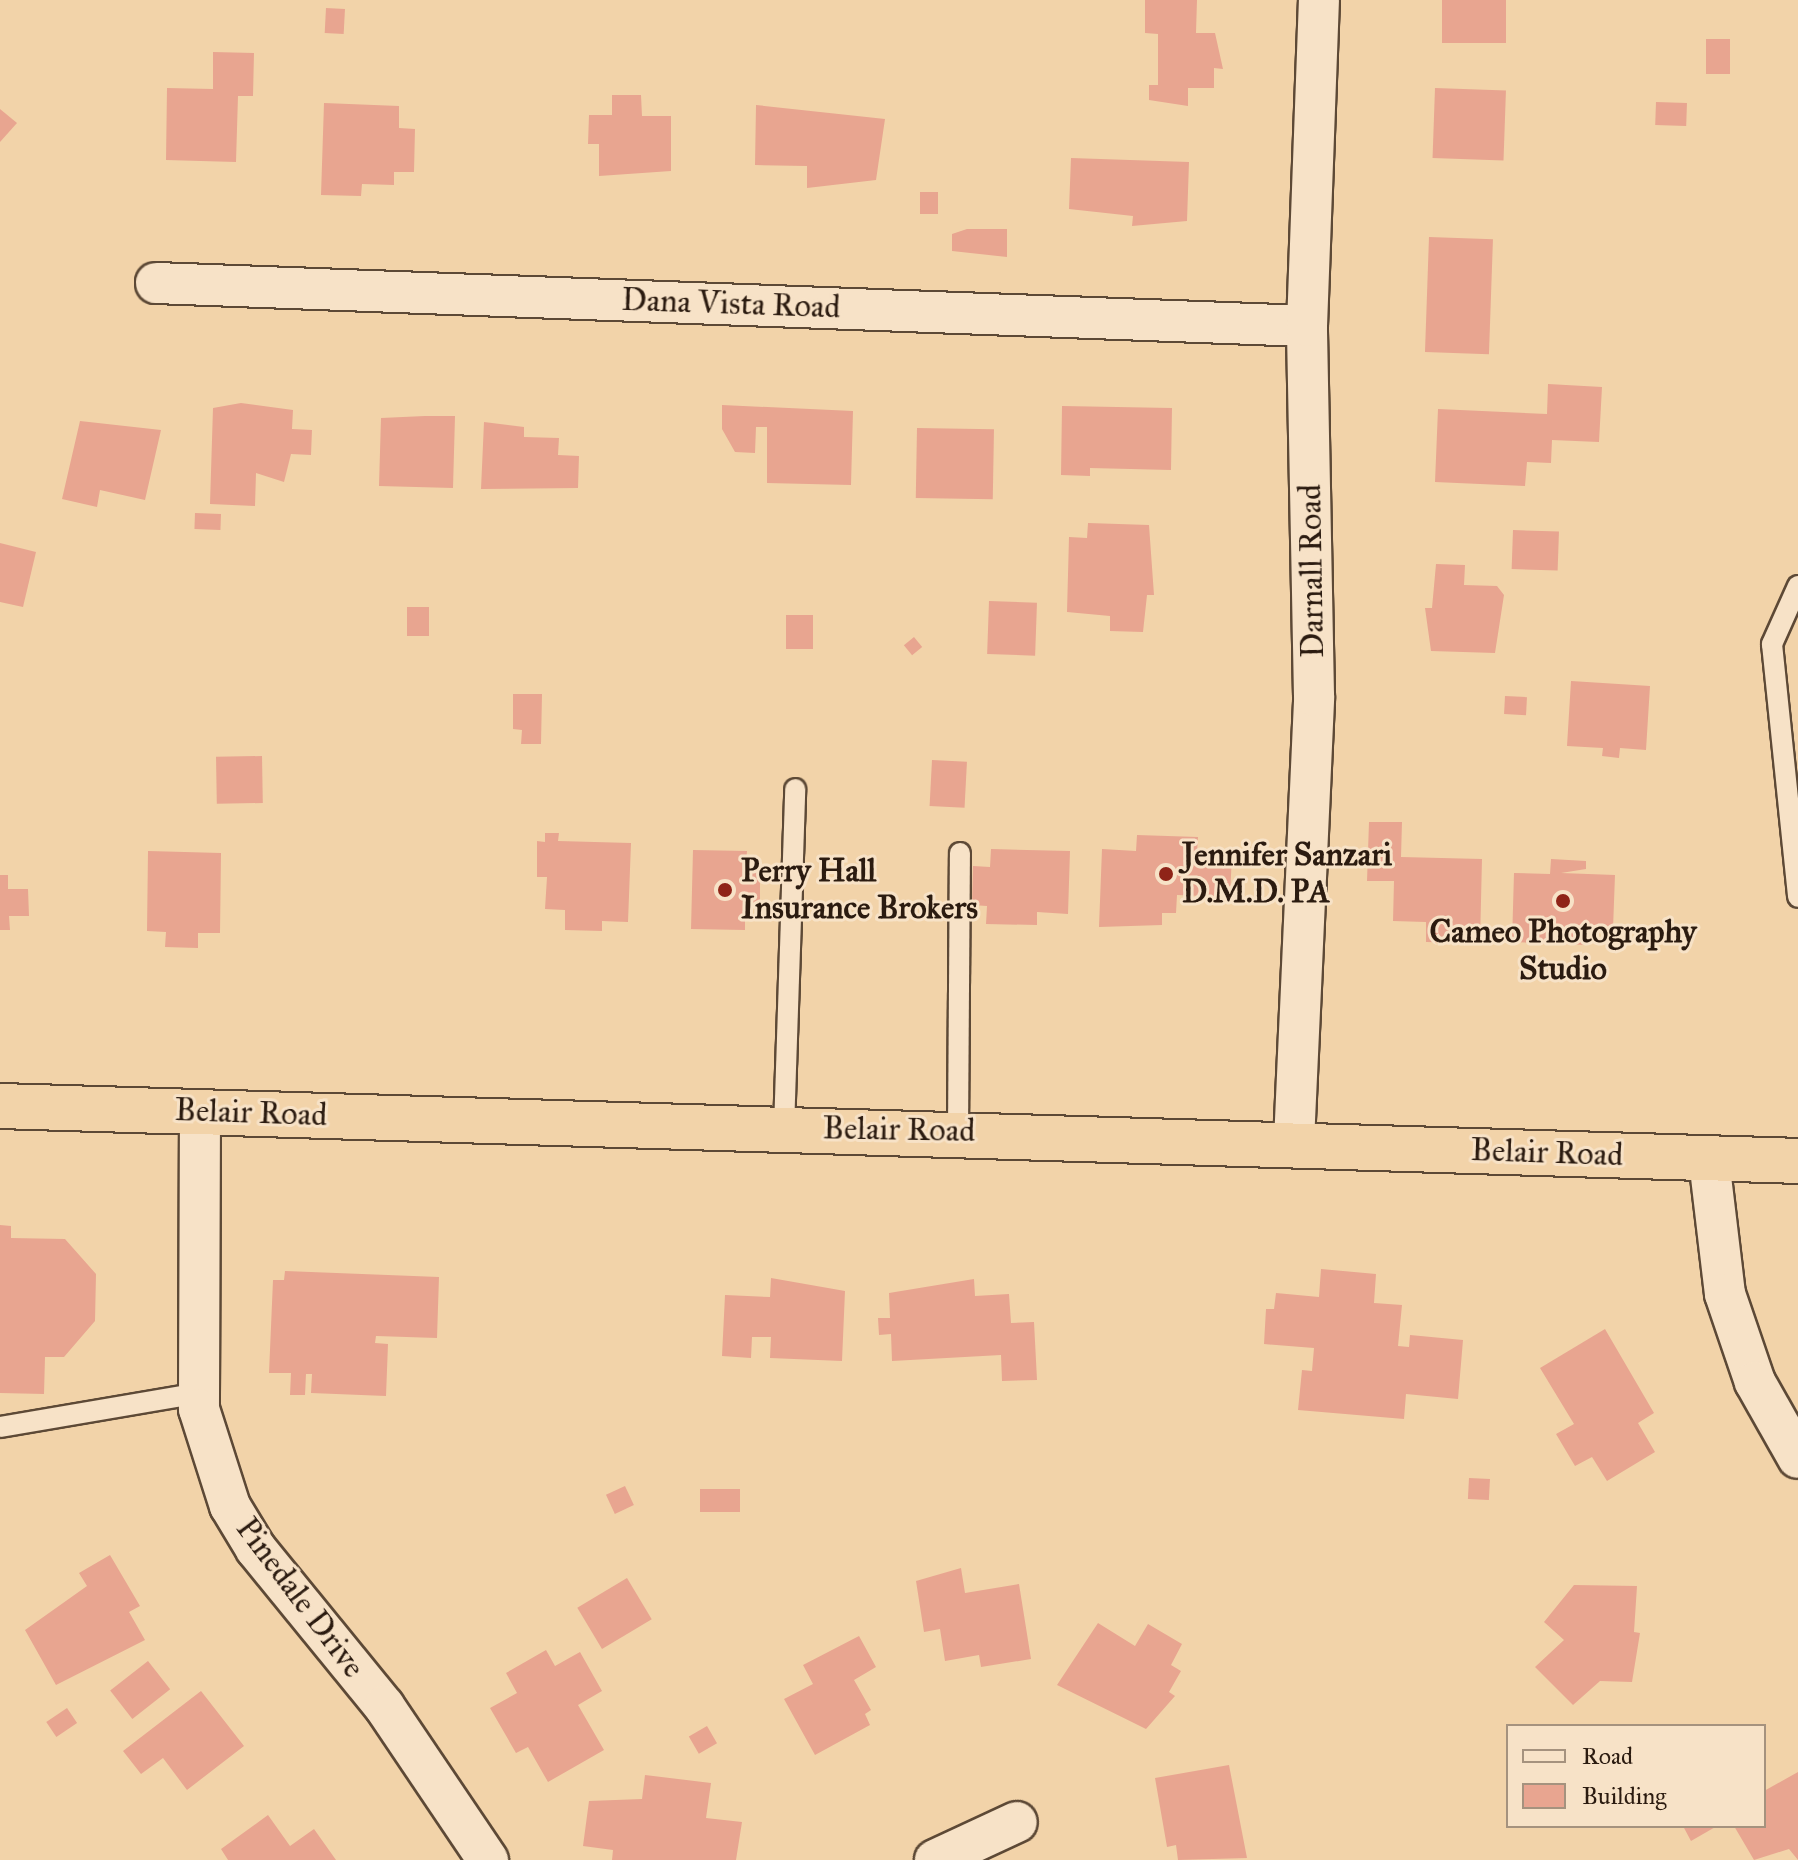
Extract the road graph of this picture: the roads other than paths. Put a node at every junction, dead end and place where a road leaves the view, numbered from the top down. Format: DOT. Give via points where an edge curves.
graph roads {
  1 [pos="1319,0"];
  2 [pos="156,283"];
  3 [pos="1307,326"];
  4 [pos="1798,586"];
  5 [pos="795,789"];
  6 [pos="960,853"];
  7 [pos="1798,897"];
  8 [pos="0,1106"];
  9 [pos="200,1111"];
  10 [pos="784,1129"];
  11 [pos="958,1131"];
  12 [pos="1294,1142"];
  13 [pos="1709,1160"];
  14 [pos="1798,1161"];
  15 [pos="199,1393"];
  16 [pos="0,1427"];
  17 [pos="1798,1458"];
  18 [pos="1017,1822"];
  19 [pos="488,1860"];
  20 [pos="935,1860"];
  1 -- 3 [label="street, Darnall Road"];
  2 -- 3 [label="street, Dana Vista Road"];
  3 -- 12 [label="street, Darnall Road" via="1314,696"];
  4 -- 7 [label="lane" via="1772,644"];
  5 -- 10 [label="lane"];
  6 -- 11 [label="lane"];
  8 -- 9 [label="highway, Belair Road"];
  9 -- 10 [label="highway, Belair Road"];
  9 -- 15 [label="street, Pinedale Drive"];
  10 -- 11 [label="highway, Belair Road"];
  11 -- 12 [label="highway, Belair Road"];
  12 -- 13 [label="highway, Belair Road"];
  13 -- 14 [label="highway, Belair Road"];
  13 -- 17 [label="street" via="1725,1294 1755,1382"];
  15 -- 16 [label="lane"];
  15 -- 19 [label="street, Pinedale Drive" via="230,1506 256,1549 384,1706"];
  18 -- 20 [label="street"];
}
